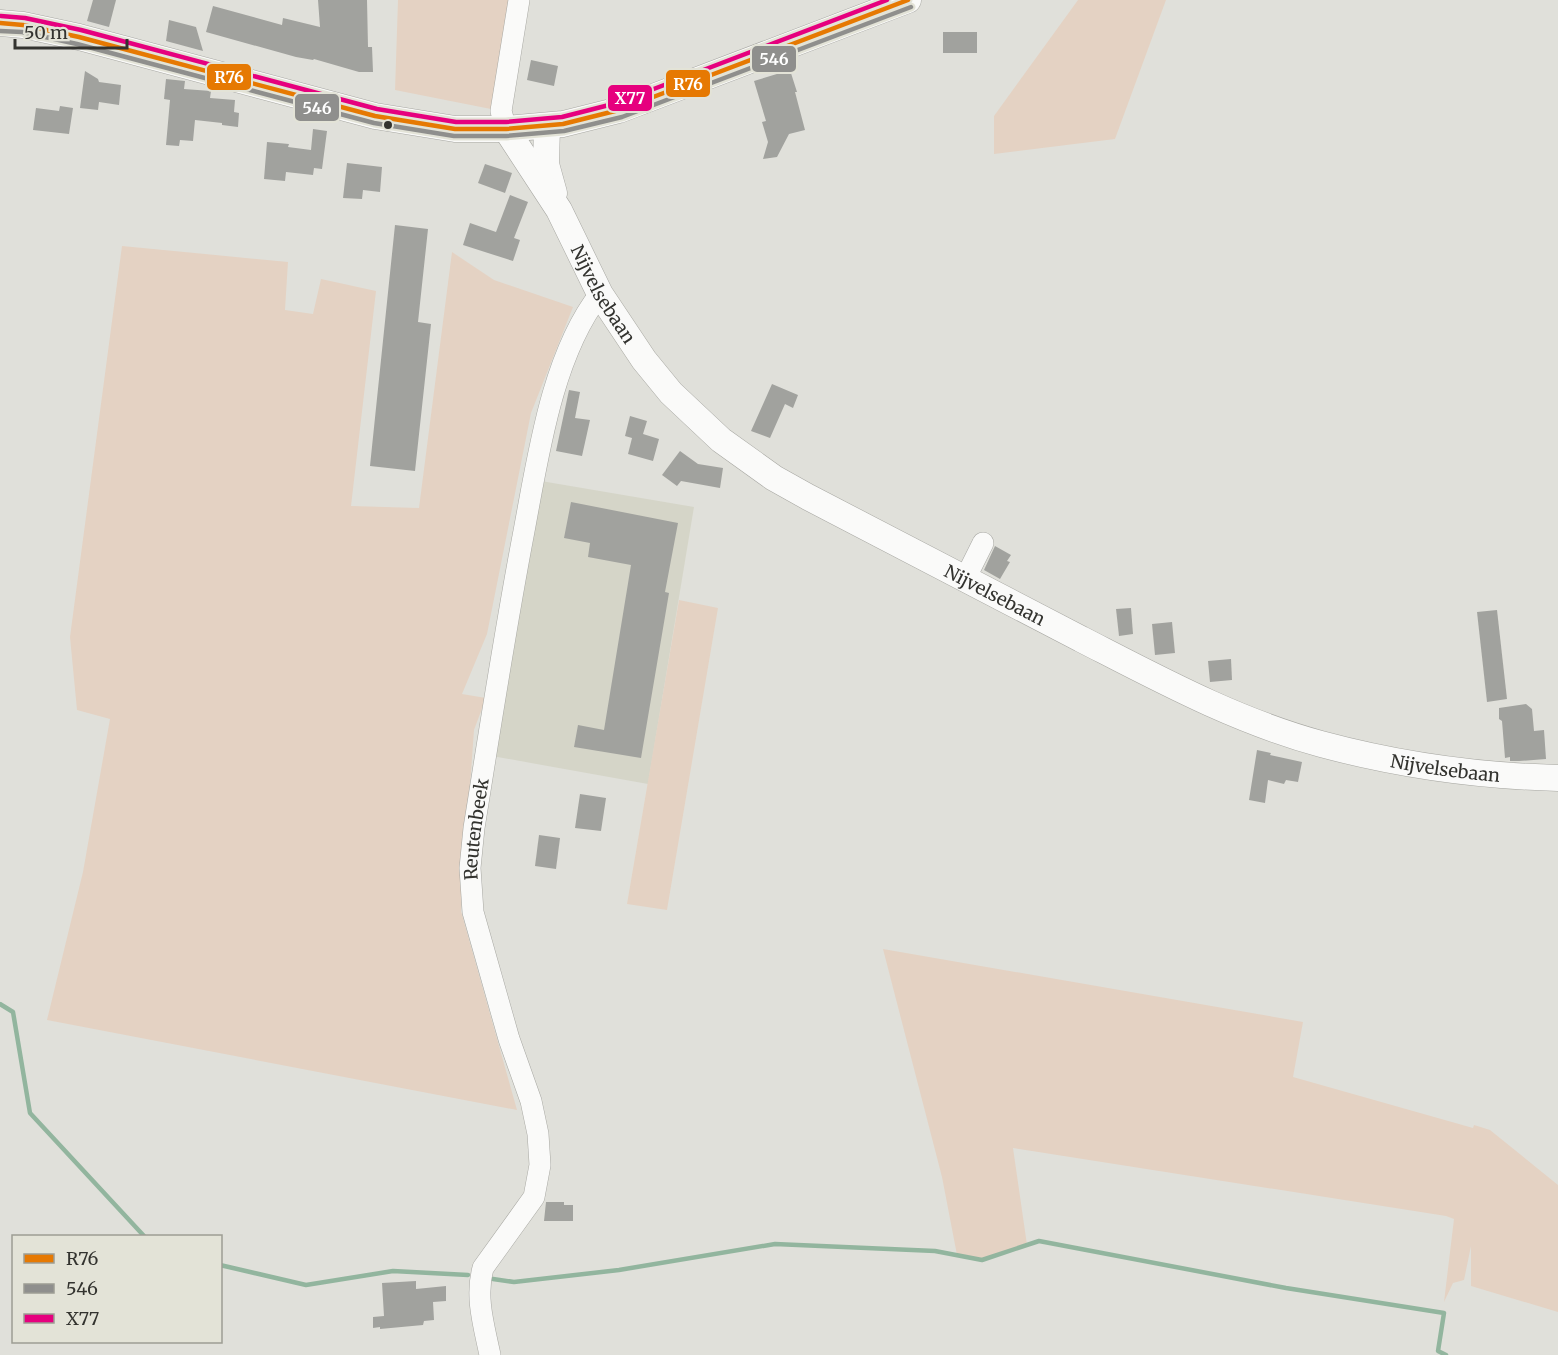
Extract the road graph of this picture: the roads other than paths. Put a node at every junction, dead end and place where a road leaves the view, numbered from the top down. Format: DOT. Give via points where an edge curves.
graph roads {
  1 [pos="519,0"];
  2 [pos="908,0"];
  3 [pos="0,23"];
  4 [pos="547,126"];
  5 [pos="506,129"];
  6 [pos="559,210"];
  7 [pos="600,294"];
  8 [pos="983,543"];
  9 [pos="964,579"];
  10 [pos="1558,778"];
  11 [pos="490,1355"];
  1 -- 5 [label="street" via="501,111"];
  2 -- 4 [label="main road" via="619,110"];
  3 -- 5 [label="main road" via="79,37 375,116 455,129"];
  4 -- 5 [label="main road"];
  4 -- 6 [label="main road, Nijvelsebaan" via="546,164"];
  5 -- 6 [label="main road, Nijvelsebaan"];
  6 -- 7 [label="main road, Nijvelsebaan"];
  7 -- 9 [label="main road, Nijvelsebaan" via="671,393 729,446 774,478"];
  7 -- 11 [label="street, Reutenbeek" via="575,333 546,423 474,828 470,868 473,912 531,1101 540,1165 534,1197 483,1268 479,1282"];
  8 -- 9 [label="street"];
  9 -- 10 [label="main road, Nijvelsebaan" via="1179,690 1309,740 1448,771"];
}
